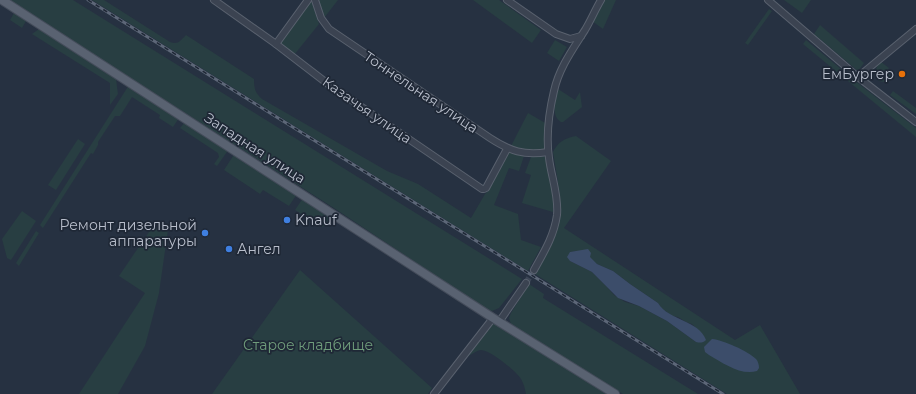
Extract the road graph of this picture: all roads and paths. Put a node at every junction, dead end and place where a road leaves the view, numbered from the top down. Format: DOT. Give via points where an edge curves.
graph roads {
  1 [pos="2,0"];
  2 [pos="214,0"];
  3 [pos="308,0"];
  4 [pos="314,0"];
  5 [pos="507,0"];
  6 [pos="601,0"];
  7 [pos="768,0"];
  8 [pos="916,30"];
  9 [pos="581,36"];
  10 [pos="276,44"];
  11 [pos="858,78"];
  12 [pos="916,122"];
  13 [pos="507,148"];
  14 [pos="548,152"];
  15 [pos="534,270"];
  16 [pos="526,283"];
  17 [pos="496,320"];
  18 [pos="434,394"];
  19 [pos="615,394"];
  1 -- 17 [label="main road, Западная улица"];
  2 -- 10 [label="street, Казачья улица"];
  3 -- 10 [label="street"];
  4 -- 13 [label="street, Тоннельная улица" via="321,18 329,29"];
  5 -- 9 [label="street" via="556,34 570,38"];
  6 -- 9 [label="street"];
  7 -- 11 [label="street"];
  8 -- 11 [label="street"];
  9 -- 14 [label="street" via="562,67 554,90"];
  10 -- 13 [label="street, Казачья улица" via="328,84 482,189 486,188"];
  11 -- 12 [label="street"];
  13 -- 14 [label="street, Тоннельная улица" via="531,154"];
  14 -- 15 [label="street" via="557,200 556,216 549,243"];
  16 -- 17 [label="street"];
  17 -- 18 [label="street"];
  17 -- 19 [label="main road, Западная улица"];
}
